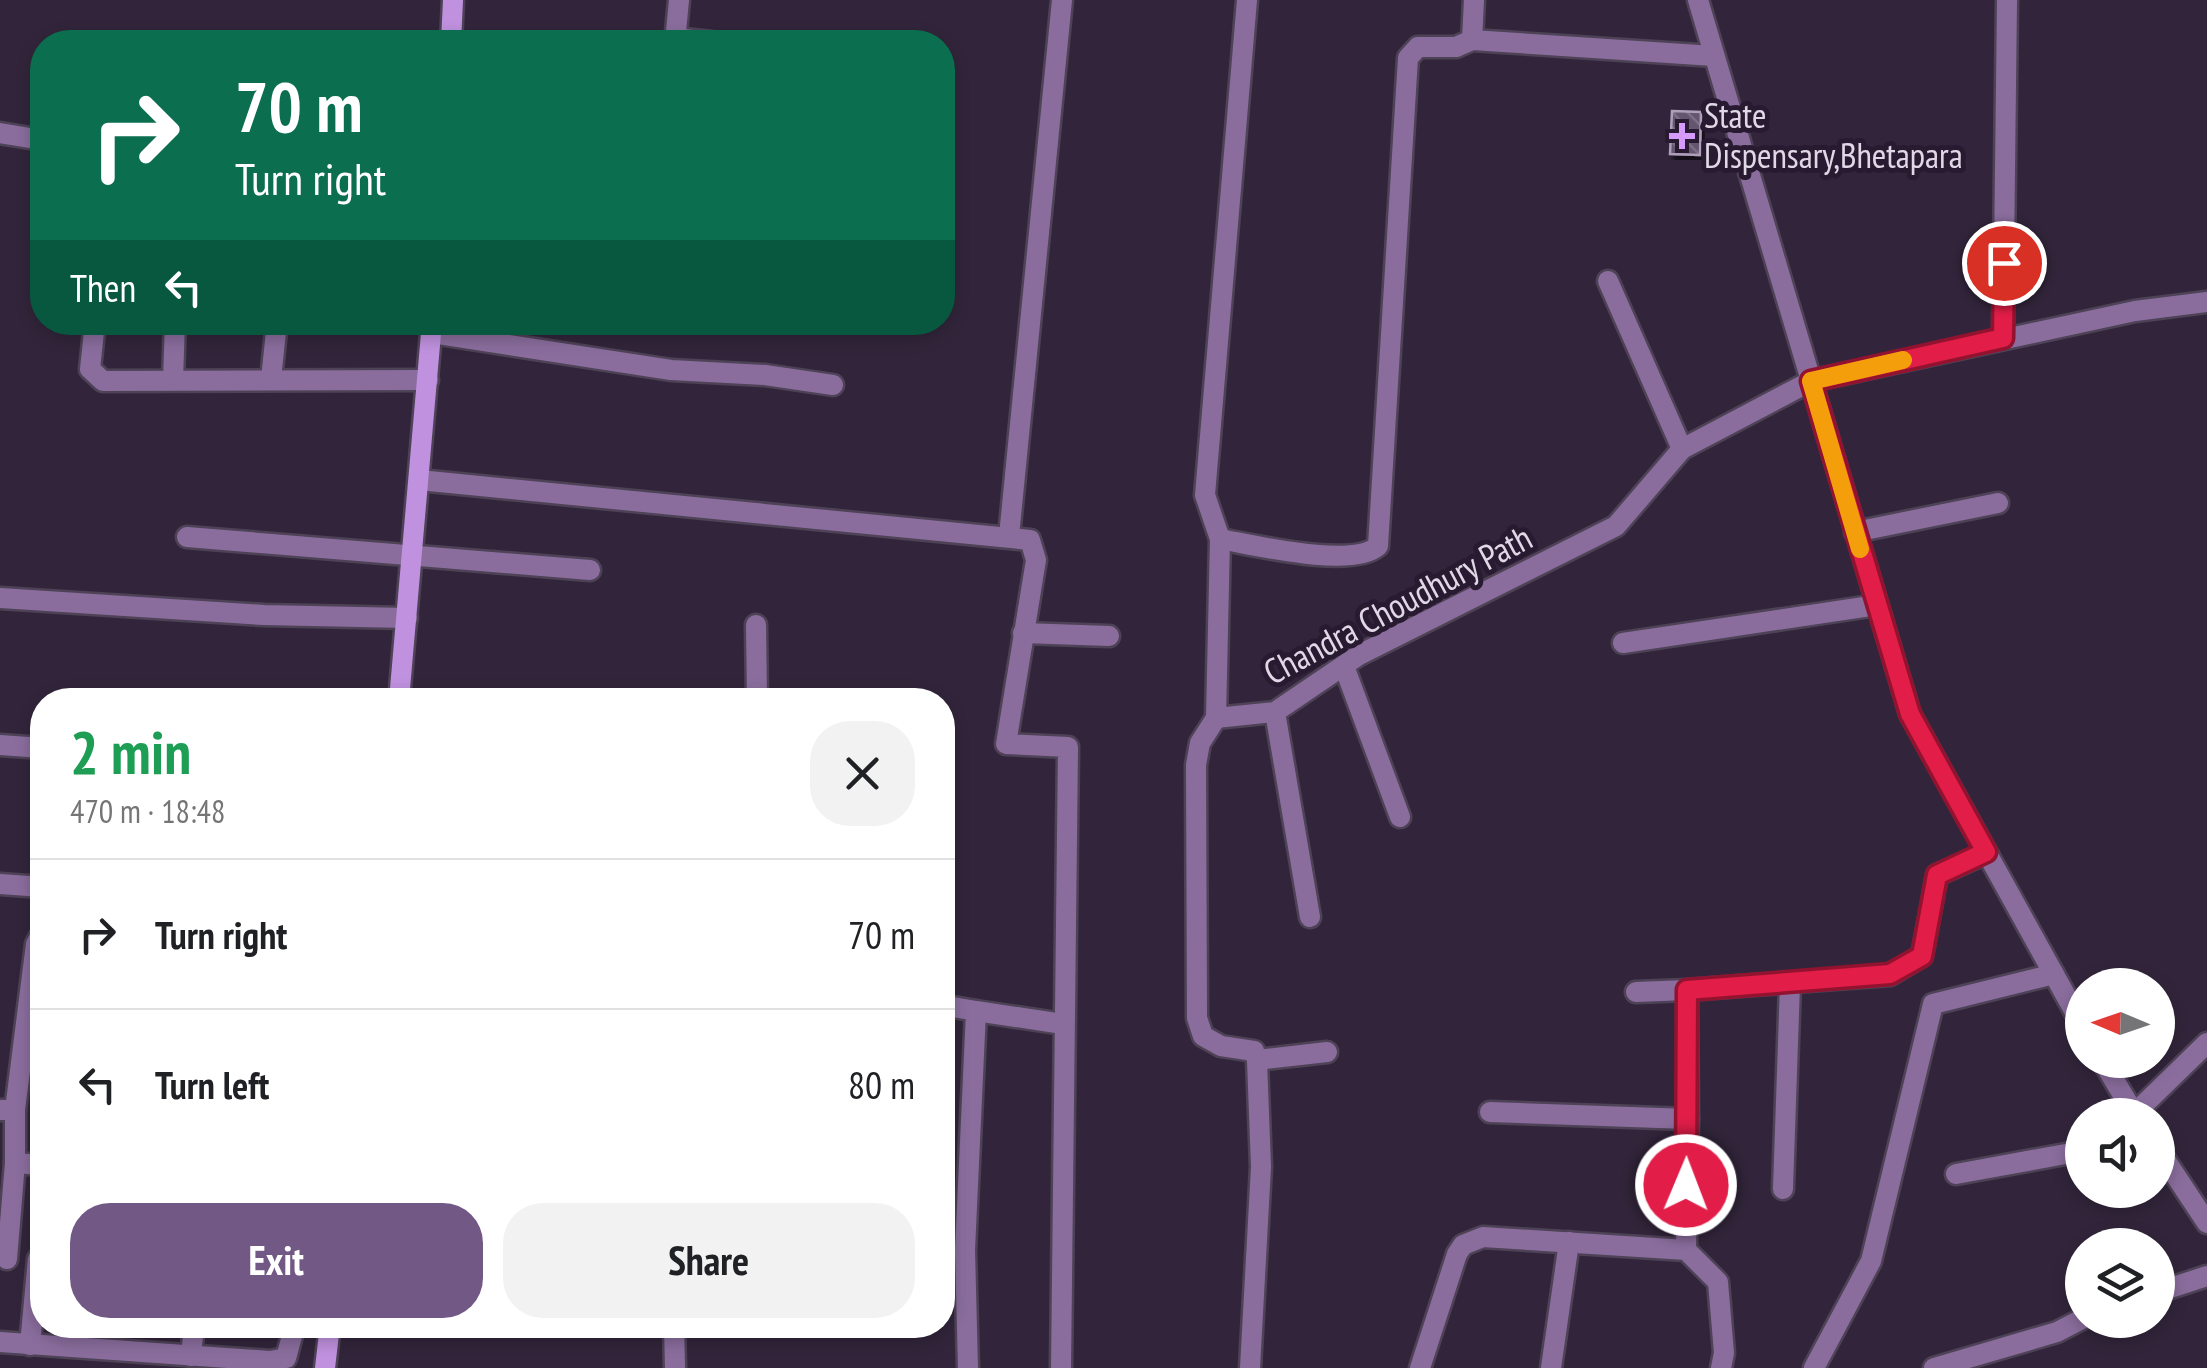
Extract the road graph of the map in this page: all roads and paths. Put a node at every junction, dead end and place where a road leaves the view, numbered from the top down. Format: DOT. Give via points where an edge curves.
graph roads {
  1 [pos="453,0"];
  2 [pos="679,0"];
  3 [pos="1062,0"];
  4 [pos="1247,0"];
  5 [pos="1474,0"];
  6 [pos="1698,0"];
  7 [pos="2007,0"];
  8 [pos="451,30"];
  9 [pos="676,30"];
  10 [pos="1472,40"];
  11 [pos="1714,56"];
  12 [pos="0,133"];
  13 [pos="30,138"];
  14 [pos="1608,280"];
  15 [pos="2207,302"];
  16 [pos="94,335"];
  17 [pos="175,335"];
  18 [pos="276,335"];
  19 [pos="431,335"];
  20 [pos="472,335"];
  21 [pos="2003,338"];
  22 [pos="271,379"];
  23 [pos="173,380"];
  24 [pos="428,380"];
  25 [pos="1811,381"];
  26 [pos="833,385"];
  27 [pos="1682,449"];
  28 [pos="419,480"];
  29 [pos="1998,503"];
  30 [pos="1855,532"];
  31 [pos="1010,536"];
  32 [pos="187,537"];
  33 [pos="1220,539"];
  34 [pos="412,553"];
  35 [pos="590,570"];
  36 [pos="0,598"];
  37 [pos="1877,604"];
  38 [pos="406,618"];
  39 [pos="756,626"];
  40 [pos="1023,633"];
  41 [pos="1109,636"];
  42 [pos="1623,643"];
  43 [pos="1344,666"];
  44 [pos="400,688"];
  45 [pos="757,688"];
  46 [pos="1275,712"];
  47 [pos="1216,718"];
  48 [pos="0,744"];
  49 [pos="30,747"];
  50 [pos="1400,817"];
  51 [pos="1986,852"];
  52 [pos="0,884"];
  53 [pos="30,886"];
  54 [pos="1310,917"];
  55 [pos="2054,974"];
  56 [pos="1790,984"];
  57 [pos="1687,990"];
  58 [pos="1636,992"];
  59 [pos="2065,994"];
  60 [pos="955,1008"];
  61 [pos="976,1012"];
  62 [pos="1064,1024"];
  63 [pos="2207,1043"];
  64 [pos="30,1046"];
  65 [pos="1328,1052"];
  66 [pos="1258,1060"];
  67 [pos="2151,1098"];
  68 [pos="8,1110"];
  69 [pos="1490,1112"];
  70 [pos="1688,1119"];
  71 [pos="2065,1153"];
  72 [pos="15,1163"];
  73 [pos="30,1164"];
  74 [pos="1956,1174"];
  75 [pos="2175,1175"];
  76 [pos="1783,1189"];
  77 [pos="2207,1223"];
  78 [pos="1569,1242"];
  79 [pos="1686,1250"];
  80 [pos="3,1259"];
  81 [pos="30,1259"];
  82 [pos="2207,1276"];
  83 [pos="2175,1286"];
  84 [pos="2065,1328"];
  85 [pos="31,1338"];
  86 [pos="193,1338"];
  87 [pos="291,1338"];
  88 [pos="328,1338"];
  89 [pos="674,1338"];
  90 [pos="0,1342"];
  91 [pos="30,1345"];
  92 [pos="191,1356"];
  93 [pos="325,1368"];
  94 [pos="675,1368"];
  95 [pos="968,1368"];
  96 [pos="1060,1368"];
  97 [pos="1250,1368"];
  98 [pos="1420,1368"];
  99 [pos="1552,1368"];
  100 [pos="1721,1368"];
  101 [pos="1814,1368"];
  102 [pos="1934,1368"];
  1 -- 8 [label="street"];
  2 -- 9 [label="street"];
  3 -- 31 [label="street"];
  4 -- 33 [label="street, Chandra Choudhury Path" via="1205,495"];
  5 -- 10 [label="street"];
  6 -- 11 [label="street"];
  7 -- 21 [label="street"];
  10 -- 11 [label="street"];
  10 -- 33 [label="street" via="1418,47 1408,58 1378,546 1356,555"];
  11 -- 25 [label="street"];
  12 -- 13 [label="street"];
  14 -- 27 [label="street"];
  15 -- 21 [label="street, Chandra Choudhury Path"];
  16 -- 23 [label="street" via="94,377"];
  17 -- 23 [label="street"];
  18 -- 22 [label="street"];
  19 -- 24 [label="street"];
  20 -- 26 [label="street" via="670,370"];
  21 -- 25 [label="street, Chandra Choudhury Path"];
  22 -- 23 [label="street"];
  22 -- 24 [label="street"];
  24 -- 28 [label="street"];
  25 -- 27 [label="street, Chandra Choudhury Path"];
  25 -- 30 [label="street"];
  27 -- 43 [label="street, Chandra Choudhury Path" via="1616,526"];
  28 -- 31 [label="street"];
  28 -- 34 [label="street"];
  29 -- 30 [label="street"];
  30 -- 37 [label="street"];
  31 -- 40 [label="street" via="1030,540 1036,560"];
  32 -- 34 [label="street"];
  33 -- 47 [label="street, Chandra Choudhury Path"];
  34 -- 35 [label="street"];
  34 -- 38 [label="street"];
  36 -- 38 [label="street"];
  37 -- 42 [label="street"];
  37 -- 51 [label="street" via="1910,714"];
  38 -- 44 [label="street"];
  39 -- 45 [label="street"];
  40 -- 41 [label="street"];
  40 -- 62 [label="street" via="1006,744 1068,748"];
  43 -- 46 [label="street, Chandra Choudhury Path"];
  43 -- 50 [label="street"];
  46 -- 47 [label="street, Chandra Choudhury Path"];
  46 -- 54 [label="street"];
  47 -- 66 [label="street" via="1196,765 1197,1018 1203,1036 1254,1051"];
  48 -- 49 [label="street"];
  51 -- 55 [label="street"];
  51 -- 56 [label="street" via="1937,875 1922,956 1890,974"];
  52 -- 53 [label="street"];
  55 -- 59 [label="street"];
  55 -- 101 [label="street" via="1933,1004 1871,1262"];
  56 -- 57 [label="street"];
  56 -- 76 [label="street"];
  57 -- 58 [label="street"];
  57 -- 70 [label="street"];
  60 -- 61 [label="street"];
  61 -- 62 [label="street"];
  61 -- 95 [label="street" via="965,1250"];
  62 -- 96 [label="street"];
  63 -- 67 [label="street"];
  64 -- 68 [label="street"];
  65 -- 66 [label="street"];
  66 -- 97 [label="street" via="1262,1167"];
  68 -- 72 [label="street"];
  69 -- 70 [label="street"];
  70 -- 79 [label="street"];
  71 -- 74 [label="street"];
  72 -- 73 [label="street"];
  72 -- 80 [label="street"];
  75 -- 77 [label="street"];
  78 -- 79 [label="street"];
  78 -- 98 [label="street" via="1483,1237 1464,1245"];
  78 -- 99 [label="street"];
  79 -- 100 [label="street" via="1718,1282"];
  80 -- 81 [label="street"];
  82 -- 83 [label="street"];
  84 -- 102 [label="street"];
  85 -- 91 [label="street"];
  86 -- 92 [label="street"];
  87 -- 92 [label="street" via="286,1358 270,1361"];
  88 -- 93 [label="street"];
  89 -- 94 [label="street"];
  90 -- 91 [label="street"];
  91 -- 92 [label="street"];
}
